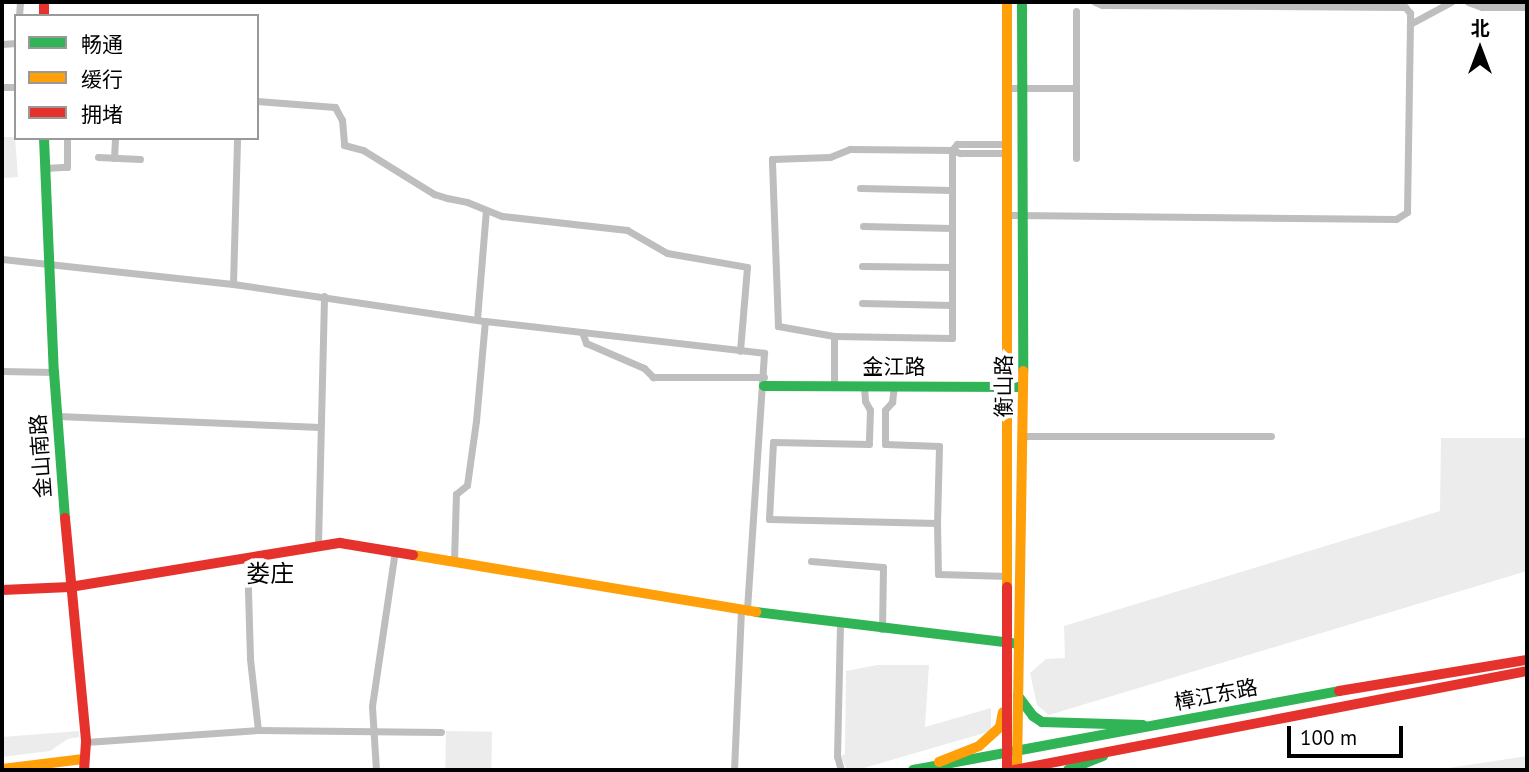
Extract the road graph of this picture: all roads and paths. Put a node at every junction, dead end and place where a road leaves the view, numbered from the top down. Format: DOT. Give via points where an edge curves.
graph roads {
  1 [pos="1007,2"];
  2 [pos="1022,2"];
  3 [pos="1095,2"];
  4 [pos="1451,2"];
  5 [pos="1468,2"];
  6 [pos="1527,7"];
  7 [pos="1076,11"];
  8 [pos="1410,24"];
  9 [pos="1008,88"];
  10 [pos="1023,88"];
  11 [pos="1076,88"];
  12 [pos="259,101"];
  13 [pos="44,140"];
  14 [pos="67,140"];
  15 [pos="115,140"];
  16 [pos="237,140"];
  17 [pos="1008,148"];
  18 [pos="952,150"];
  19 [pos="98,158"];
  20 [pos="114,158"];
  21 [pos="1076,158"];
  22 [pos="140,159"];
  23 [pos="45,168"];
  24 [pos="860,188"];
  25 [pos="952,190"];
  26 [pos="486,210"];
  27 [pos="1008,215"];
  28 [pos="1023,216"];
  29 [pos="863,226"];
  30 [pos="952,228"];
  31 [pos="2,259"];
  32 [pos="48,263"];
  33 [pos="862,266"];
  34 [pos="952,267"];
  35 [pos="233,284"];
  36 [pos="324,296"];
  37 [pos="862,303"];
  38 [pos="952,305"];
  39 [pos="481,320"];
  40 [pos="582,332"];
  41 [pos="834,336"];
  42 [pos="740,351"];
  43 [pos="2,371"];
  44 [pos="54,372"];
  45 [pos="764,381"];
  46 [pos="834,386"];
  47 [pos="864,386"];
  48 [pos="894,386"];
  49 [pos="1009,387"];
  50 [pos="1023,387"];
  51 [pos="58,416"];
  52 [pos="320,427"];
  53 [pos="1023,436"];
  54 [pos="1271,436"];
  55 [pos="869,444"];
  56 [pos="885,444"];
  57 [pos="937,523"];
  58 [pos="318,544"];
  59 [pos="395,550"];
  60 [pos="247,557"];
  61 [pos="454,561"];
  62 [pos="811,561"];
  63 [pos="1008,576"];
  64 [pos="70,587"];
  65 [pos="2,590"];
  66 [pos="744,610"];
  67 [pos="840,624"];
  68 [pos="882,629"];
  69 [pos="1019,644"];
  70 [pos="1007,645"];
  71 [pos="1527,660"];
  72 [pos="1527,671"];
  73 [pos="1013,696"];
  74 [pos="1154,726"];
  75 [pos="258,730"];
  76 [pos="373,731"];
  77 [pos="441,732"];
  78 [pos="86,742"];
  79 [pos="1013,753"];
  80 [pos="1111,753"];
  81 [pos="83,765"];
  82 [pos="27,768"];
  83 [pos="926,768"];
  84 [pos="2,769"];
  85 [pos="376,770"];
  86 [pos="734,770"];
  87 [pos="841,770"];
  88 [pos="913,770"];
  89 [pos="1007,770"];
  90 [pos="1016,770"];
  91 [pos="1068,770"];
  1 -- 9 [label="street, 衡山路"];
  2 -- 10 [label="street, 衡山路"];
  3 -- 8 [label="street" via="1405,7"];
  4 -- 8 [label="street"];
  5 -- 6 [label="street" via="1482,7"];
  7 -- 11 [label="street"];
  8 -- 28 [label="street" via="1408,212 1396,219"];
  9 -- 10 [label="street"];
  9 -- 17 [label="street, 衡山路"];
  10 -- 11 [label="street"];
  10 -- 28 [label="street, 衡山路"];
  11 -- 21 [label="street"];
  12 -- 26 [label="street" via="335,107 342,120 344,145 363,150 434,194"];
  13 -- 23 [label="street, 金山南路"];
  14 -- 23 [label="street" via="67,167"];
  15 -- 20 [label="street"];
  16 -- 35 [label="street"];
  17 -- 18 [label="street" via="957,144"];
  17 -- 27 [label="street, 衡山路"];
  18 -- 25 [label="street"];
  18 -- 41 [label="street" via="850,149 830,157 772,159 778,326"];
  19 -- 20 [label="street"];
  20 -- 22 [label="street"];
  23 -- 32 [label="street, 金山南路"];
  24 -- 25 [label="street"];
  25 -- 30 [label="street"];
  26 -- 39 [label="street"];
  26 -- 42 [label="street" via="502,216 627,229 667,253 747,267"];
  27 -- 28 [label="street"];
  27 -- 49 [label="street, 衡山路"];
  28 -- 50 [label="street, 衡山路"];
  29 -- 30 [label="street"];
  30 -- 34 [label="street"];
  31 -- 32 [label="street"];
  32 -- 35 [label="street"];
  32 -- 44 [label="street, 金山南路"];
  33 -- 34 [label="street"];
  34 -- 38 [label="street"];
  35 -- 36 [label="street"];
  36 -- 39 [label="street"];
  36 -- 52 [label="street"];
  37 -- 38 [label="street"];
  38 -- 41 [label="street" via="952,338"];
  39 -- 40 [label="street"];
  39 -- 61 [label="street" via="477,421 467,485 456,494"];
  40 -- 42 [label="street"];
  40 -- 45 [label="street" via="586,343 644,368 653,377"];
  41 -- 46 [label="street"];
  42 -- 45 [label="street" via="764,353"];
  43 -- 44 [label="street"];
  44 -- 51 [label="street, 金山南路"];
  45 -- 46 [label="street, 金江路"];
  45 -- 66 [label="street"];
  46 -- 47 [label="street, 金江路"];
  47 -- 48 [label="street, 金江路"];
  47 -- 55 [label="street" via="870,410"];
  48 -- 49 [label="street, 金江路"];
  48 -- 56 [label="street" via="886,410"];
  49 -- 50 [label="street, 金江路"];
  49 -- 63 [label="street, 衡山路"];
  50 -- 53 [label="street, 衡山路"];
  51 -- 52 [label="street"];
  51 -- 64 [label="street, 金山南路"];
  52 -- 58 [label="street"];
  53 -- 54 [label="street"];
  53 -- 69 [label="street, 衡山路"];
  55 -- 56 [label="street"];
  55 -- 57 [label="street" via="774,442 769,519"];
  56 -- 57 [label="street" via="939,446"];
  57 -- 63 [label="street" via="938,574"];
  58 -- 59 [label="street"];
  58 -- 60 [label="street"];
  59 -- 61 [label="street"];
  59 -- 76 [label="street" via="372,706"];
  60 -- 64 [label="street"];
  60 -- 75 [label="street"];
  61 -- 66 [label="street"];
  62 -- 68 [label="street" via="883,566"];
  63 -- 70 [label="street, 衡山路"];
  64 -- 65 [label="street"];
  64 -- 78 [label="street, 金山南路"];
  66 -- 67 [label="street"];
  66 -- 86 [label="street"];
  67 -- 68 [label="street"];
  67 -- 87 [label="street" via="836,756"];
  68 -- 70 [label="street"];
  69 -- 70 [label="street"];
  69 -- 73 [label="street, 衡山路"];
  70 -- 73 [label="street, 衡山路"];
  71 -- 74 [label="street, 樟江东路"];
  72 -- 80 [label="street, 樟江东路"];
  73 -- 74 [label="street" via="1042,722"];
  73 -- 79 [label="street, 衡山路"];
  73 -- 83 [label="street" via="994,734 979,746"];
  74 -- 79 [label="street, 樟江东路"];
  75 -- 76 [label="street"];
  75 -- 78 [label="street"];
  76 -- 77 [label="street"];
  76 -- 85 [label="street"];
  78 -- 81 [label="street, 金山南路"];
  79 -- 83 [label="street, 樟江东路"];
  79 -- 89 [label="street, 衡山路"];
  79 -- 90 [label="street, 衡山路"];
  80 -- 90 [label="street, 樟江东路"];
  80 -- 91 [label="street"];
  81 -- 82 [label="street"];
  82 -- 84 [label="street"];
  83 -- 88 [label="street, 樟江东路"];
}
